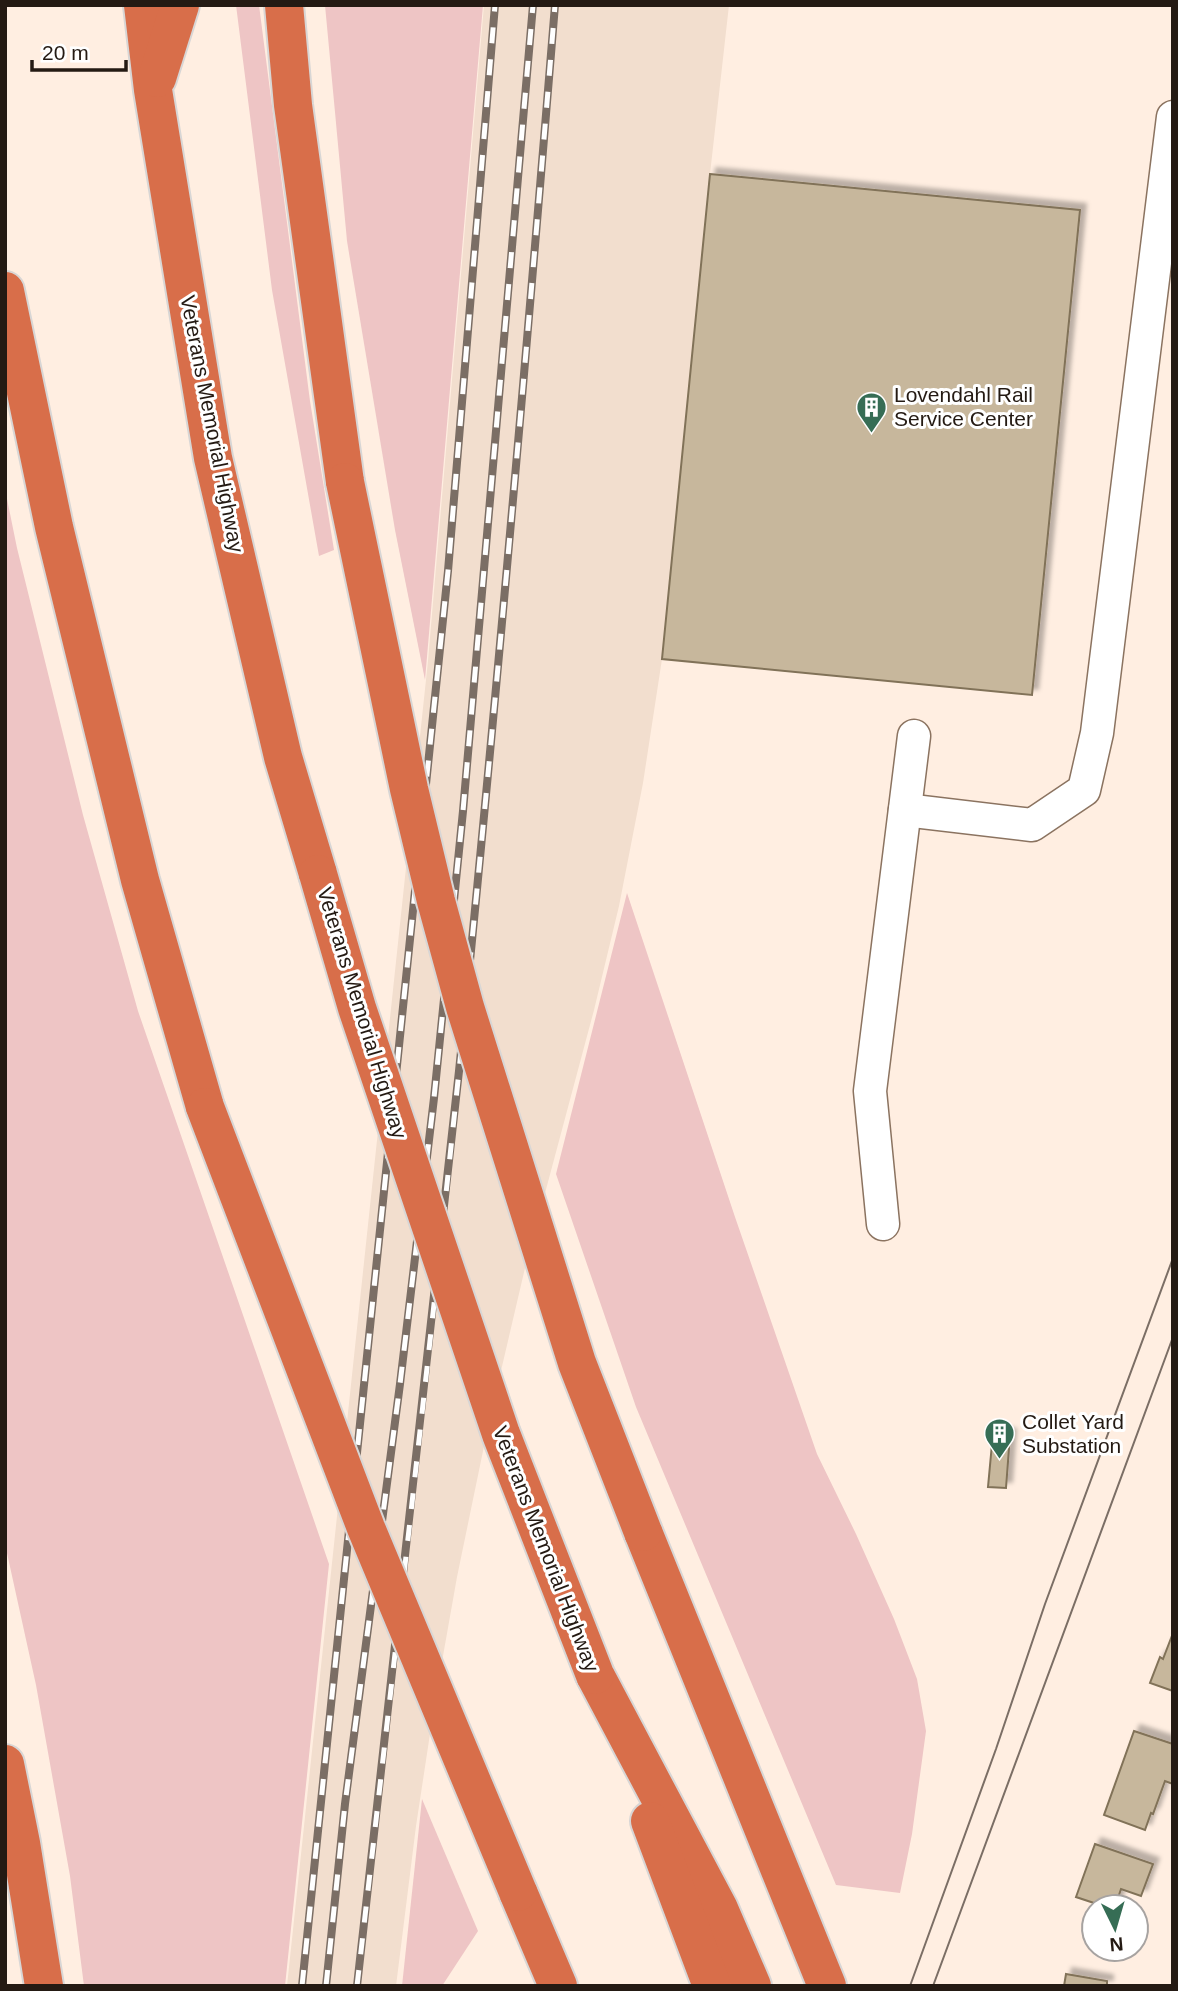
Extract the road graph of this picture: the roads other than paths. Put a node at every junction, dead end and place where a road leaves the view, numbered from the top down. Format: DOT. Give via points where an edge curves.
graph roads {
  1 [pos="143,5"];
  2 [pos="180,5"];
  3 [pos="284,5"];
  4 [pos="153,90"];
  5 [pos="1173,117"];
  6 [pos="5,291"];
  7 [pos="914,736"];
  8 [pos="905,810"];
  9 [pos="883,1224"];
  10 [pos="595,1675"];
  11 [pos="5,1764"];
  12 [pos="21,1843"];
  13 [pos="22,1986"];
  14 [pos="44,1986"];
  15 [pos="558,1986"];
  16 [pos="712,1986"];
  17 [pos="752,1986"];
  18 [pos="827,1986"];
  1 -- 4 [label="highway, Veterans Memorial Highway"];
  2 -- 4 [label="highway"];
  3 -- 18 [label="highway, bridge" via="293,105 345,482 436,901 577,1363"];
  4 -- 10 [label="highway, Veterans Memorial Highway, bridge" via="214,457 283,757 357,1008 501,1434"];
  5 -- 8 [label="lane" via="1097,733 1084,790 1032,825"];
  6 -- 15 [label="highway, bridge" via="54,527 134,853 205,1107 366,1528"];
  7 -- 8 [label="lane"];
  8 -- 9 [label="lane" via="870,1091"];
  10 -- 16 [label="highway, Veterans Memorial Highway"];
  10 -- 17 [label="highway" via="719,1909"];
  11 -- 12 [label="highway"];
  12 -- 13 [label="highway"];
  12 -- 14 [label="highway"];
}
